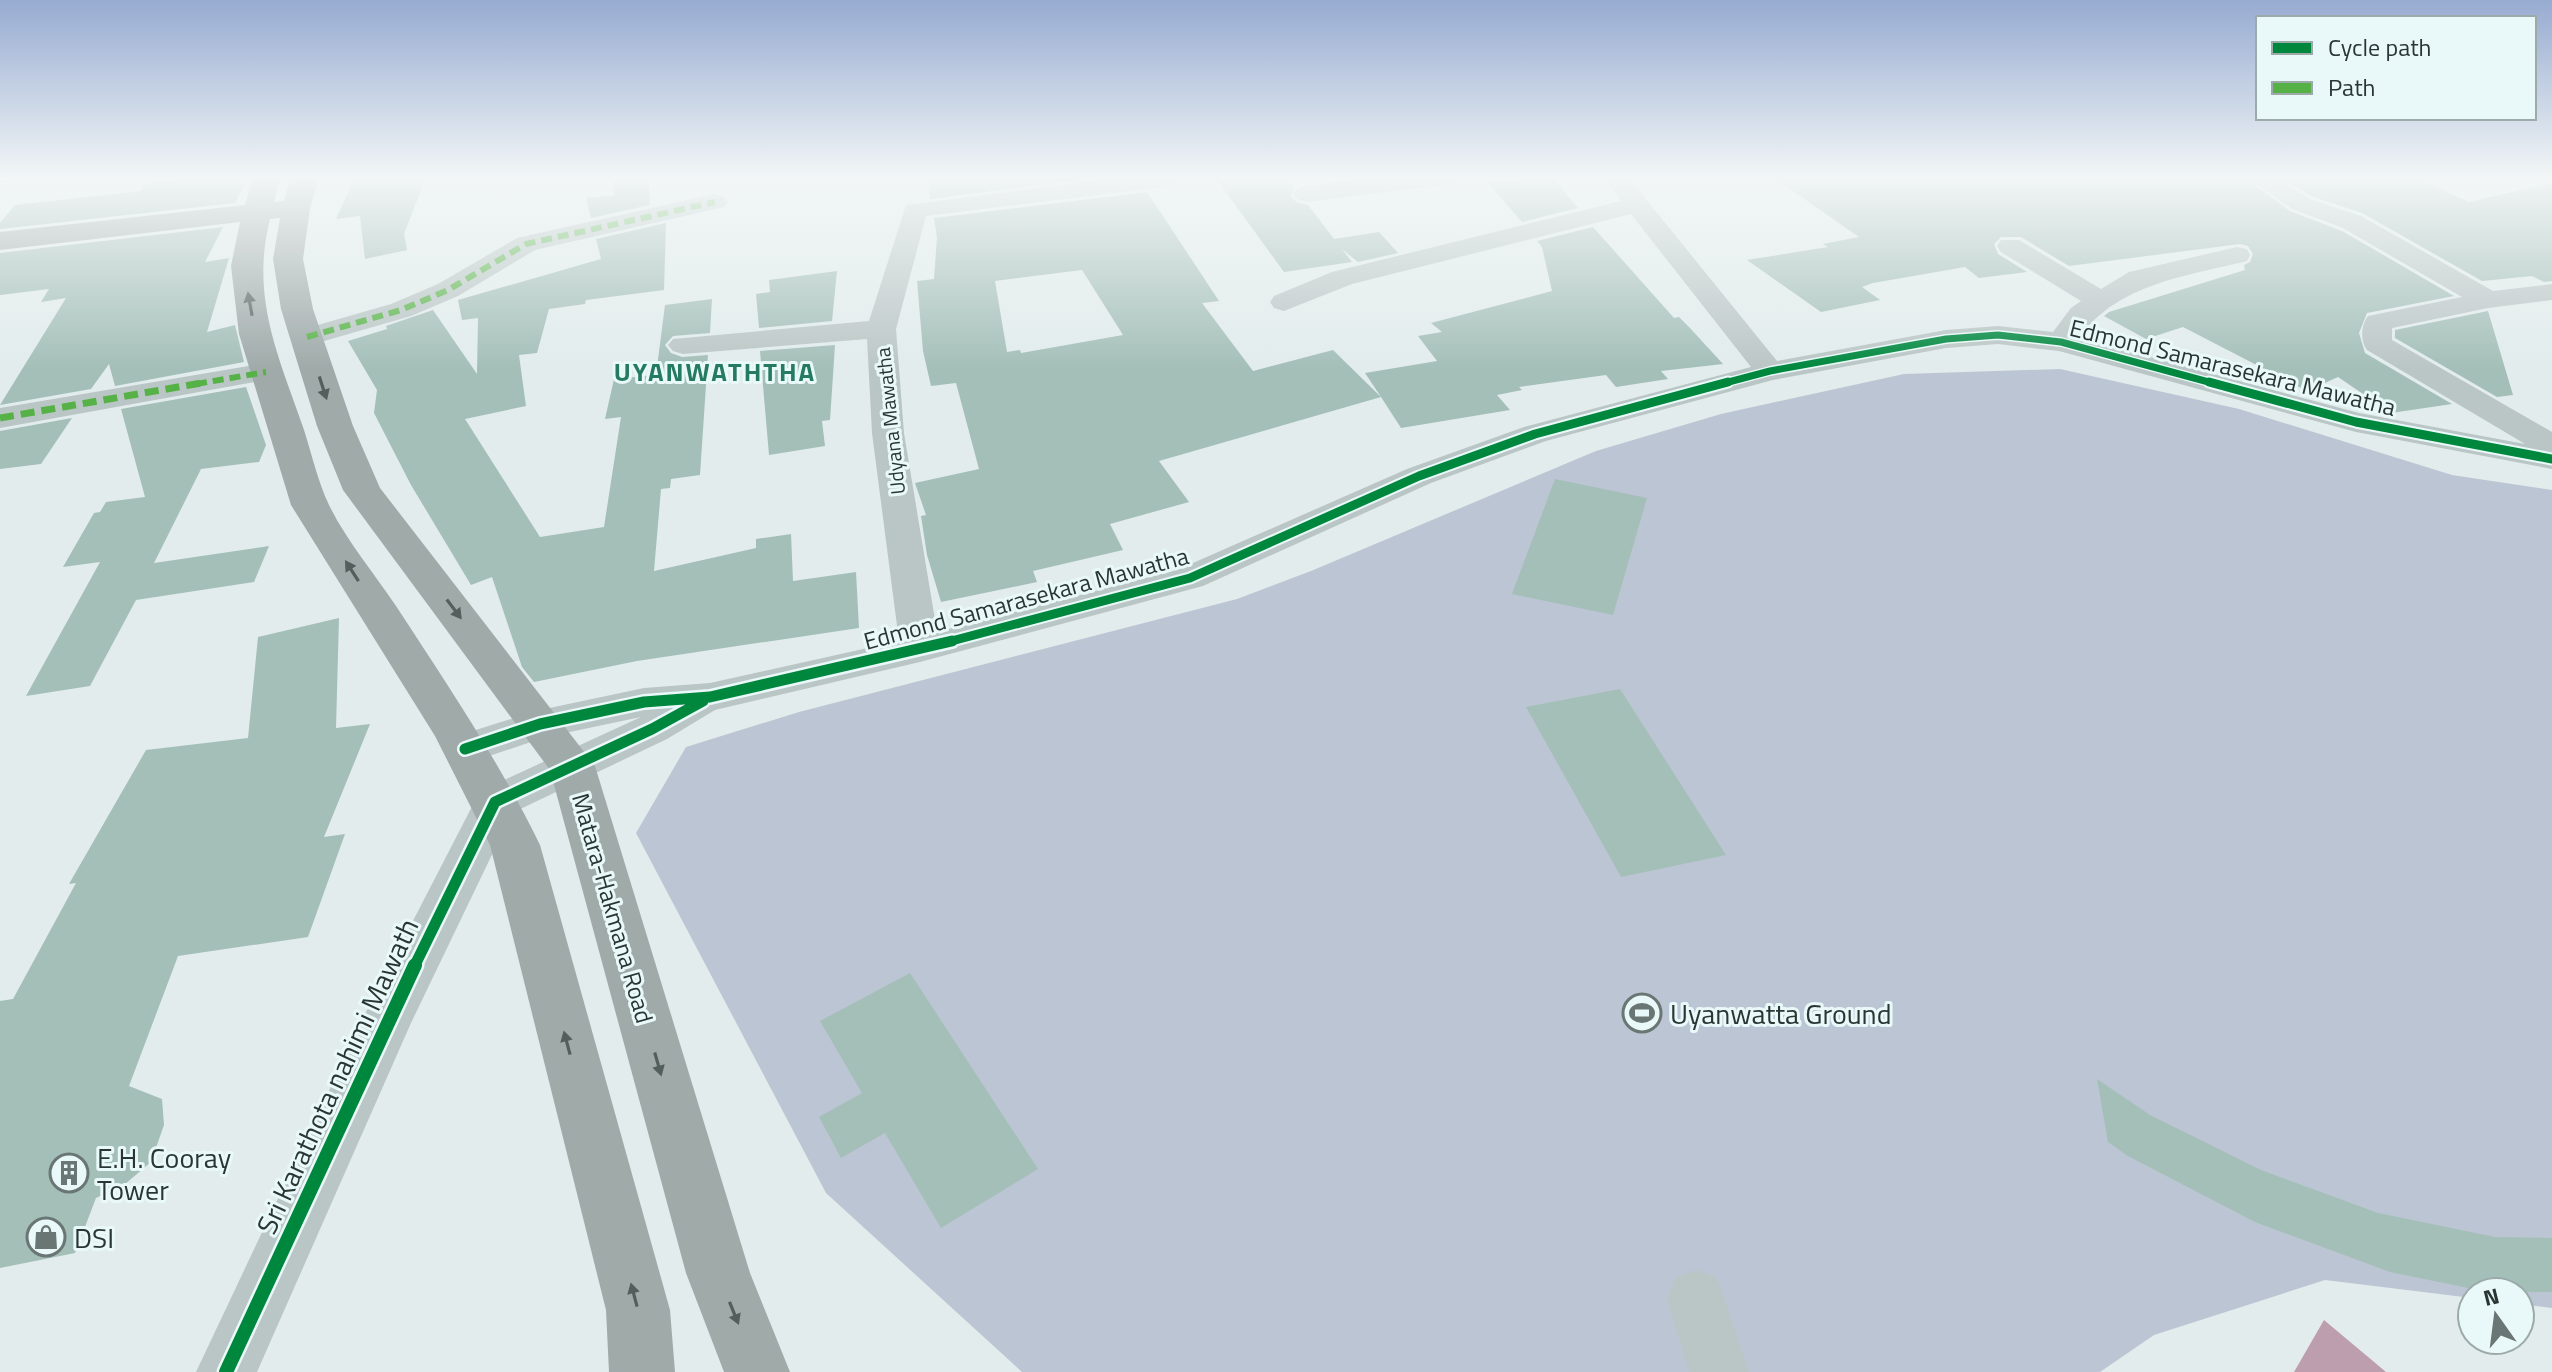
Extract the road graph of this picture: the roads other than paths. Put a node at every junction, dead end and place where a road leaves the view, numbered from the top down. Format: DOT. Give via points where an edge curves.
graph roads {
  1 [pos="252,241"];
  2 [pos="291,241"];
  3 [pos="539,241"];
  4 [pos="906,241"];
  5 [pos="1491,241"];
  6 [pos="1666,241"];
  7 [pos="2385,241"];
  8 [pos="2010,246"];
  9 [pos="2237,255"];
  10 [pos="2552,292"];
  11 [pos="2488,300"];
  12 [pos="1284,302"];
  13 [pos="2102,302"];
  14 [pos="881,329"];
  15 [pos="307,337"];
  16 [pos="2061,342"];
  17 [pos="683,345"];
  18 [pos="1770,371"];
  19 [pos="266,372"];
  20 [pos="0,418"];
  21 [pos="2552,446"];
  22 [pos="2552,459"];
  23 [pos="920,649"];
  24 [pos="556,745"];
  25 [pos="465,749"];
  26 [pos="495,802"];
  27 [pos="1696,1299"];
  28 [pos="226,1372"];
  29 [pos="642,1372"];
  30 [pos="757,1372"];
  31 [pos="1719,1372"];
  19 -- 1 [label="main road, one-way" via="247,278"];
  2 -- 15 [label="main road, Matara-Hakmana Road" via="288,259"];
  3 -- 15 [label="street" via="401,310"];
  4 -- 14 [label="street, Udyana Mawatha"];
  5 -- 12 [label="street" via="1342,278"];
  6 -- 18 [label="street"];
  7 -- 11 [label="street"];
  8 -- 13 [label="street"];
  9 -- 13 [label="street" via="2139,278"];
  10 -- 11 [label="street"];
  11 -- 21 [label="street" via="2378,322 2377,344"];
  13 -- 16 [label="street" via="2081,314"];
  14 -- 17 [label="street"];
  14 -- 23 [label="street, Udyana Mawatha" via="888,433"];
  15 -- 24 [label="main road, Matara-Hakmana Road, one-way" via="362,490"];
  16 -- 18 [label="street, Edmond Samarasekara Mawatha" via="1998,335 1946,339"];
  16 -- 22 [label="street, Edmond Samarasekara Mawatha" via="2356,422"];
  18 -- 23 [label="street, Edmond Samarasekara Mawatha" via="1521,439 1419,476 1190,578"];
  19 -- 20 [label="street"];
  25 -- 19 [label="main road, one-way" via="310,505"];
  23 -- 24 [label="street, Edmond Samarasekara Mawatha" via="710,697 652,729"];
  24 -- 25 [label="street, Edmond Samarasekara Mawatha"];
  24 -- 26 [label="street, Edmond Samarasekara Mawatha"];
  24 -- 30 [label="main road, Matara-Hakmana Road, one-way" via="718,1273"];
  25 -- 26 [label="main road"];
  26 -- 28 [label="street, Sri Karathota nahimi Mawath" via="386,1023"];
  29 -- 26 [label="main road, one-way" via="638,1310 515,845"];
  27 -- 31 [label="street"];
}
